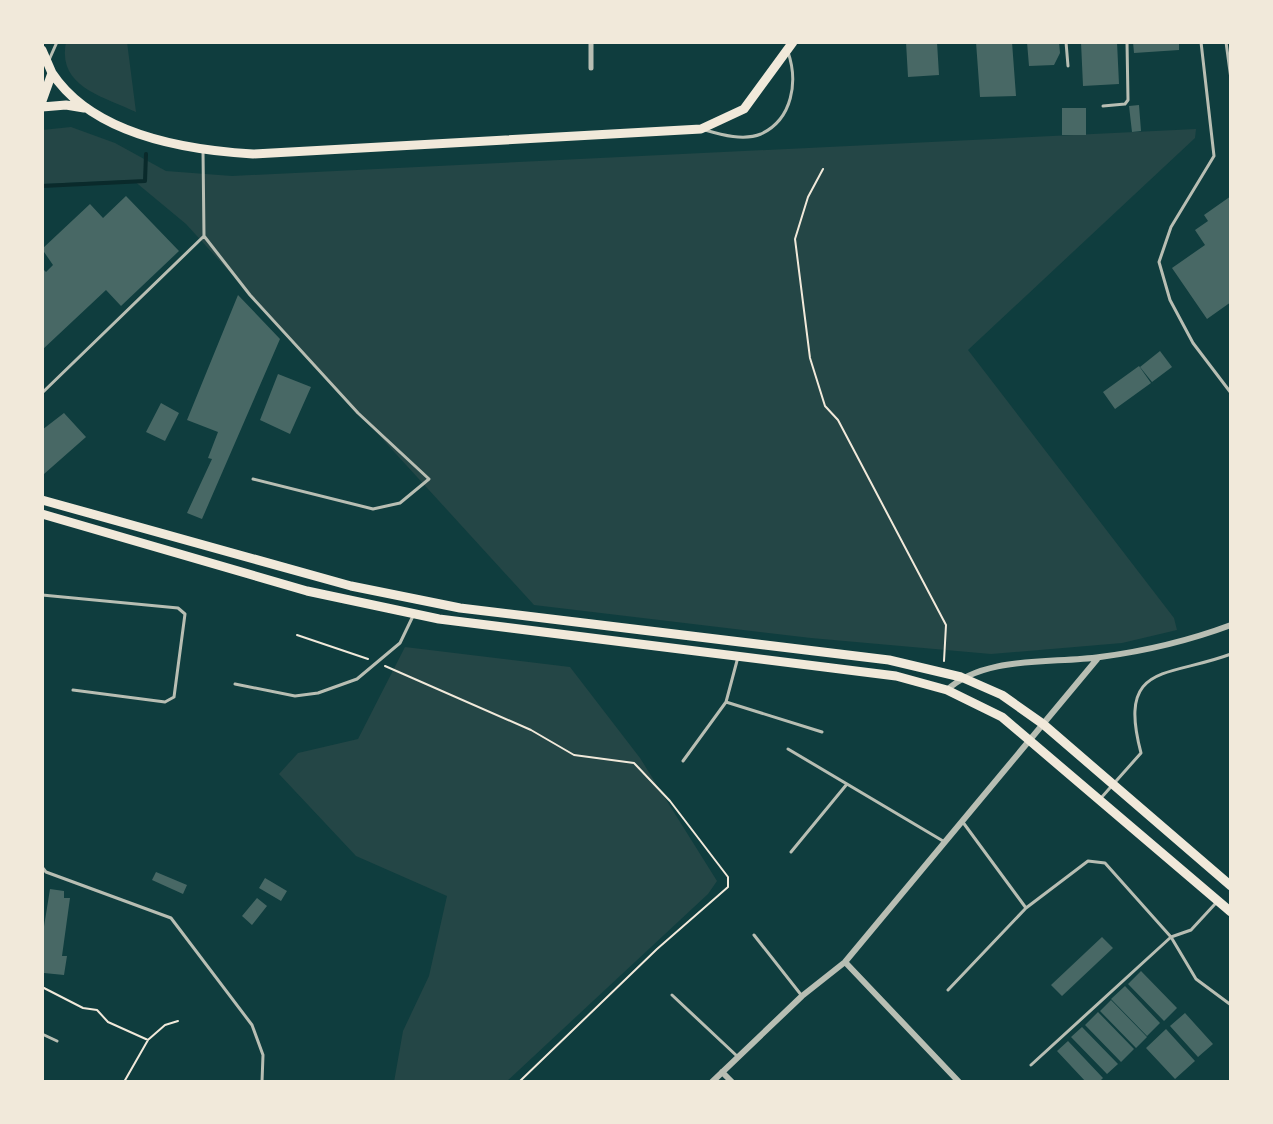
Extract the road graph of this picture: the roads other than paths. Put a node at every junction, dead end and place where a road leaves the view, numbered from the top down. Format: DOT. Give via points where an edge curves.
graph roads {
  1 [pos="57,42"];
  2 [pos="591,42"];
  3 [pos="1066,42"];
  4 [pos="1127,42"];
  5 [pos="1201,42"];
  6 [pos="1226,42"];
  7 [pos="790,46"];
  8 [pos="42,50"];
  9 [pos="49,60"];
  10 [pos="1068,66"];
  11 [pos="591,68"];
  12 [pos="52,73"];
  13 [pos="1231,79"];
  14 [pos="42,104"];
  15 [pos="1103,106"];
  16 [pos="88,109"];
  17 [pos="701,129"];
  18 [pos="203,151"];
  19 [pos="204,236"];
  20 [pos="43,391"];
  21 [pos="1231,393"];
  22 [pos="253,479"];
  23 [pos="42,500"];
  24 [pos="42,514"];
  25 [pos="42,595"];
  26 [pos="414,614"];
  27 [pos="1231,625"];
  28 [pos="1231,654"];
  29 [pos="739,656"];
  30 [pos="1098,658"];
  31 [pos="961,677"];
  32 [pos="235,684"];
  33 [pos="73,690"];
  34 [pos="947,690"];
  35 [pos="726,702"];
  36 [pos="1043,724"];
  37 [pos="822,732"];
  38 [pos="1028,738"];
  39 [pos="788,749"];
  40 [pos="683,761"];
  41 [pos="1115,783"];
  42 [pos="847,784"];
  43 [pos="1101,798"];
  44 [pos="962,821"];
  45 [pos="943,841"];
  46 [pos="791,852"];
  47 [pos="43,870"];
  48 [pos="1231,886"];
  49 [pos="1218,901"];
  50 [pos="1026,908"];
  51 [pos="1231,912"];
  52 [pos="754,935"];
  53 [pos="1171,937"];
  54 [pos="845,962"];
  55 [pos="948,990"];
  56 [pos="672,995"];
  57 [pos="802,996"];
  58 [pos="1231,1005"];
  59 [pos="42,1034"];
  60 [pos="57,1041"];
  61 [pos="738,1057"];
  62 [pos="1031,1065"];
  63 [pos="722,1072"];
  64 [pos="262,1082"];
  65 [pos="712,1082"];
  66 [pos="732,1082"];
  67 [pos="959,1082"];
  1 -- 9 [label="lane"];
  2 -- 11 [label="street"];
  3 -- 10 [label="lane"];
  4 -- 15 [label="lane" via="1128,100"];
  5 -- 21 [label="lane" via="1214,156 1171,227 1159,262 1170,300 1193,343"];
  6 -- 13 [label="lane"];
  7 -- 17 [label="main road" via="744,109"];
  7 -- 17 [label="lane" via="796,85 779,119 760,134 730,137"];
  8 -- 9 [label="main road"];
  9 -- 12 [label="main road"];
  12 -- 14 [label="main road"];
  12 -- 16 [label="main road"];
  14 -- 16 [label="main road"];
  16 -- 18 [label="main road" via="147,135"];
  17 -- 18 [label="main road" via="253,154"];
  18 -- 19 [label="lane"];
  19 -- 20 [label="lane"];
  19 -- 22 [label="lane" via="250,295 358,413 429,479 400,503 373,509"];
  23 -- 31 [label="main road" via="351,586 460,608 889,660"];
  24 -- 26 [label="main road" via="307,591"];
  25 -- 33 [label="lane" via="178,608 185,614 174,697 165,702"];
  26 -- 29 [label="main road"];
  26 -- 32 [label="lane" via="400,643 357,679 295,696"];
  27 -- 30 [label="street" via="1182,643"];
  28 -- 41 [label="lane" via="1164,671 1143,684 1134,715 1141,753"];
  29 -- 34 [label="main road" via="896,676"];
  29 -- 35 [label="lane"];
  30 -- 31 [label="street" via="1013,665"];
  30 -- 36 [label="street"];
  31 -- 34 [label="street"];
  31 -- 36 [label="main road" via="1002,695"];
  34 -- 38 [label="main road" via="1002,717"];
  35 -- 37 [label="lane"];
  35 -- 40 [label="lane"];
  36 -- 38 [label="street"];
  36 -- 41 [label="main road"];
  38 -- 43 [label="main road"];
  38 -- 44 [label="street"];
  39 -- 42 [label="lane"];
  41 -- 43 [label="lane"];
  41 -- 48 [label="main road"];
  42 -- 45 [label="lane"];
  42 -- 46 [label="lane"];
  43 -- 49 [label="main road"];
  44 -- 45 [label="street"];
  44 -- 50 [label="lane"];
  45 -- 54 [label="street"];
  47 -- 64 [label="lane" via="171,918 252,1025 263,1055"];
  49 -- 51 [label="main road"];
  49 -- 53 [label="lane" via="1191,930"];
  50 -- 53 [label="lane" via="1088,861 1098,861 1113,869"];
  50 -- 55 [label="lane"];
  52 -- 57 [label="lane"];
  53 -- 58 [label="lane" via="1196,979"];
  53 -- 62 [label="lane"];
  54 -- 57 [label="street"];
  54 -- 67 [label="street"];
  56 -- 61 [label="lane"];
  57 -- 61 [label="street"];
  59 -- 60 [label="lane"];
  61 -- 63 [label="street"];
  63 -- 65 [label="street"];
  63 -- 66 [label="street"];
}
